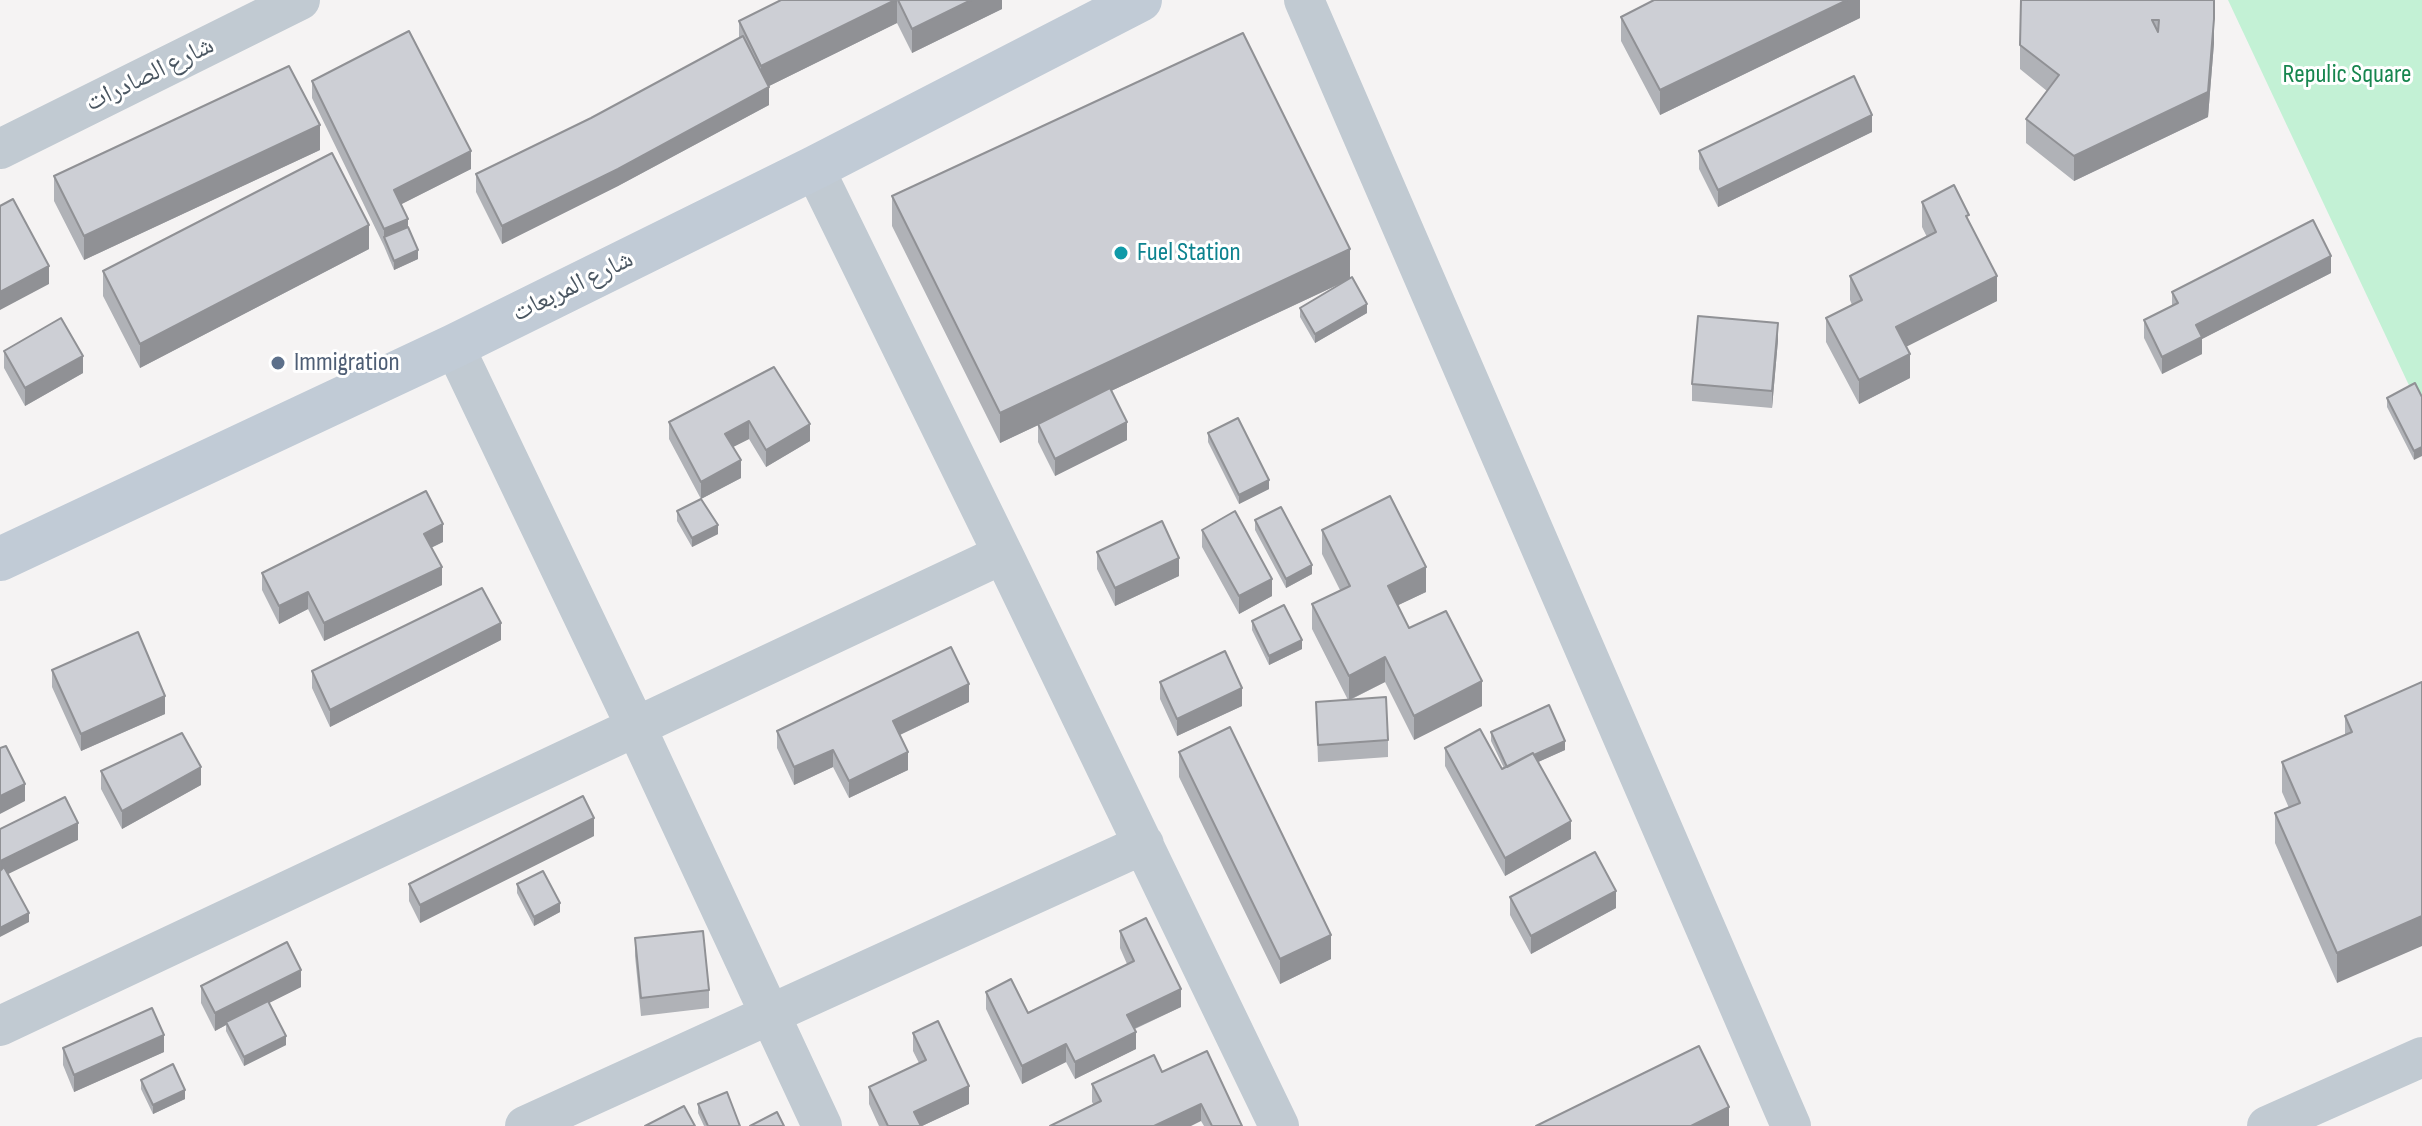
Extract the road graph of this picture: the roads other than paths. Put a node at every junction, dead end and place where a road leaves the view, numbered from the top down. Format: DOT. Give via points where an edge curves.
graph roads {
  1 [pos="300,0"];
  2 [pos="1140,0"];
  3 [pos="1304,0"];
  4 [pos="0,149"];
  5 [pos="814,168"];
  6 [pos="454,346"];
  7 [pos="1003,554"];
  8 [pos="0,559"];
  9 [pos="636,727"];
  10 [pos="1144,844"];
  11 [pos="771,1015"];
  12 [pos="0,1026"];
  13 [pos="2422,1057"];
  14 [pos="525,1126"];
  15 [pos="822,1126"];
  16 [pos="1279,1126"];
  17 [pos="1791,1126"];
  18 [pos="2267,1126"];
  1 -- 4 [label="street, شارع الصادرات"];
  2 -- 5 [label="main road, شارع المربعات"];
  3 -- 17 [label="street"];
  5 -- 6 [label="main road, شارع المربعات"];
  5 -- 7 [label="street"];
  6 -- 8 [label="main road, شارع المربعات"];
  6 -- 9 [label="street"];
  7 -- 9 [label="street"];
  7 -- 10 [label="street"];
  9 -- 11 [label="street"];
  9 -- 12 [label="street"];
  10 -- 11 [label="street"];
  10 -- 16 [label="street"];
  11 -- 14 [label="street"];
  11 -- 15 [label="street"];
  13 -- 18 [label="street"];
}
